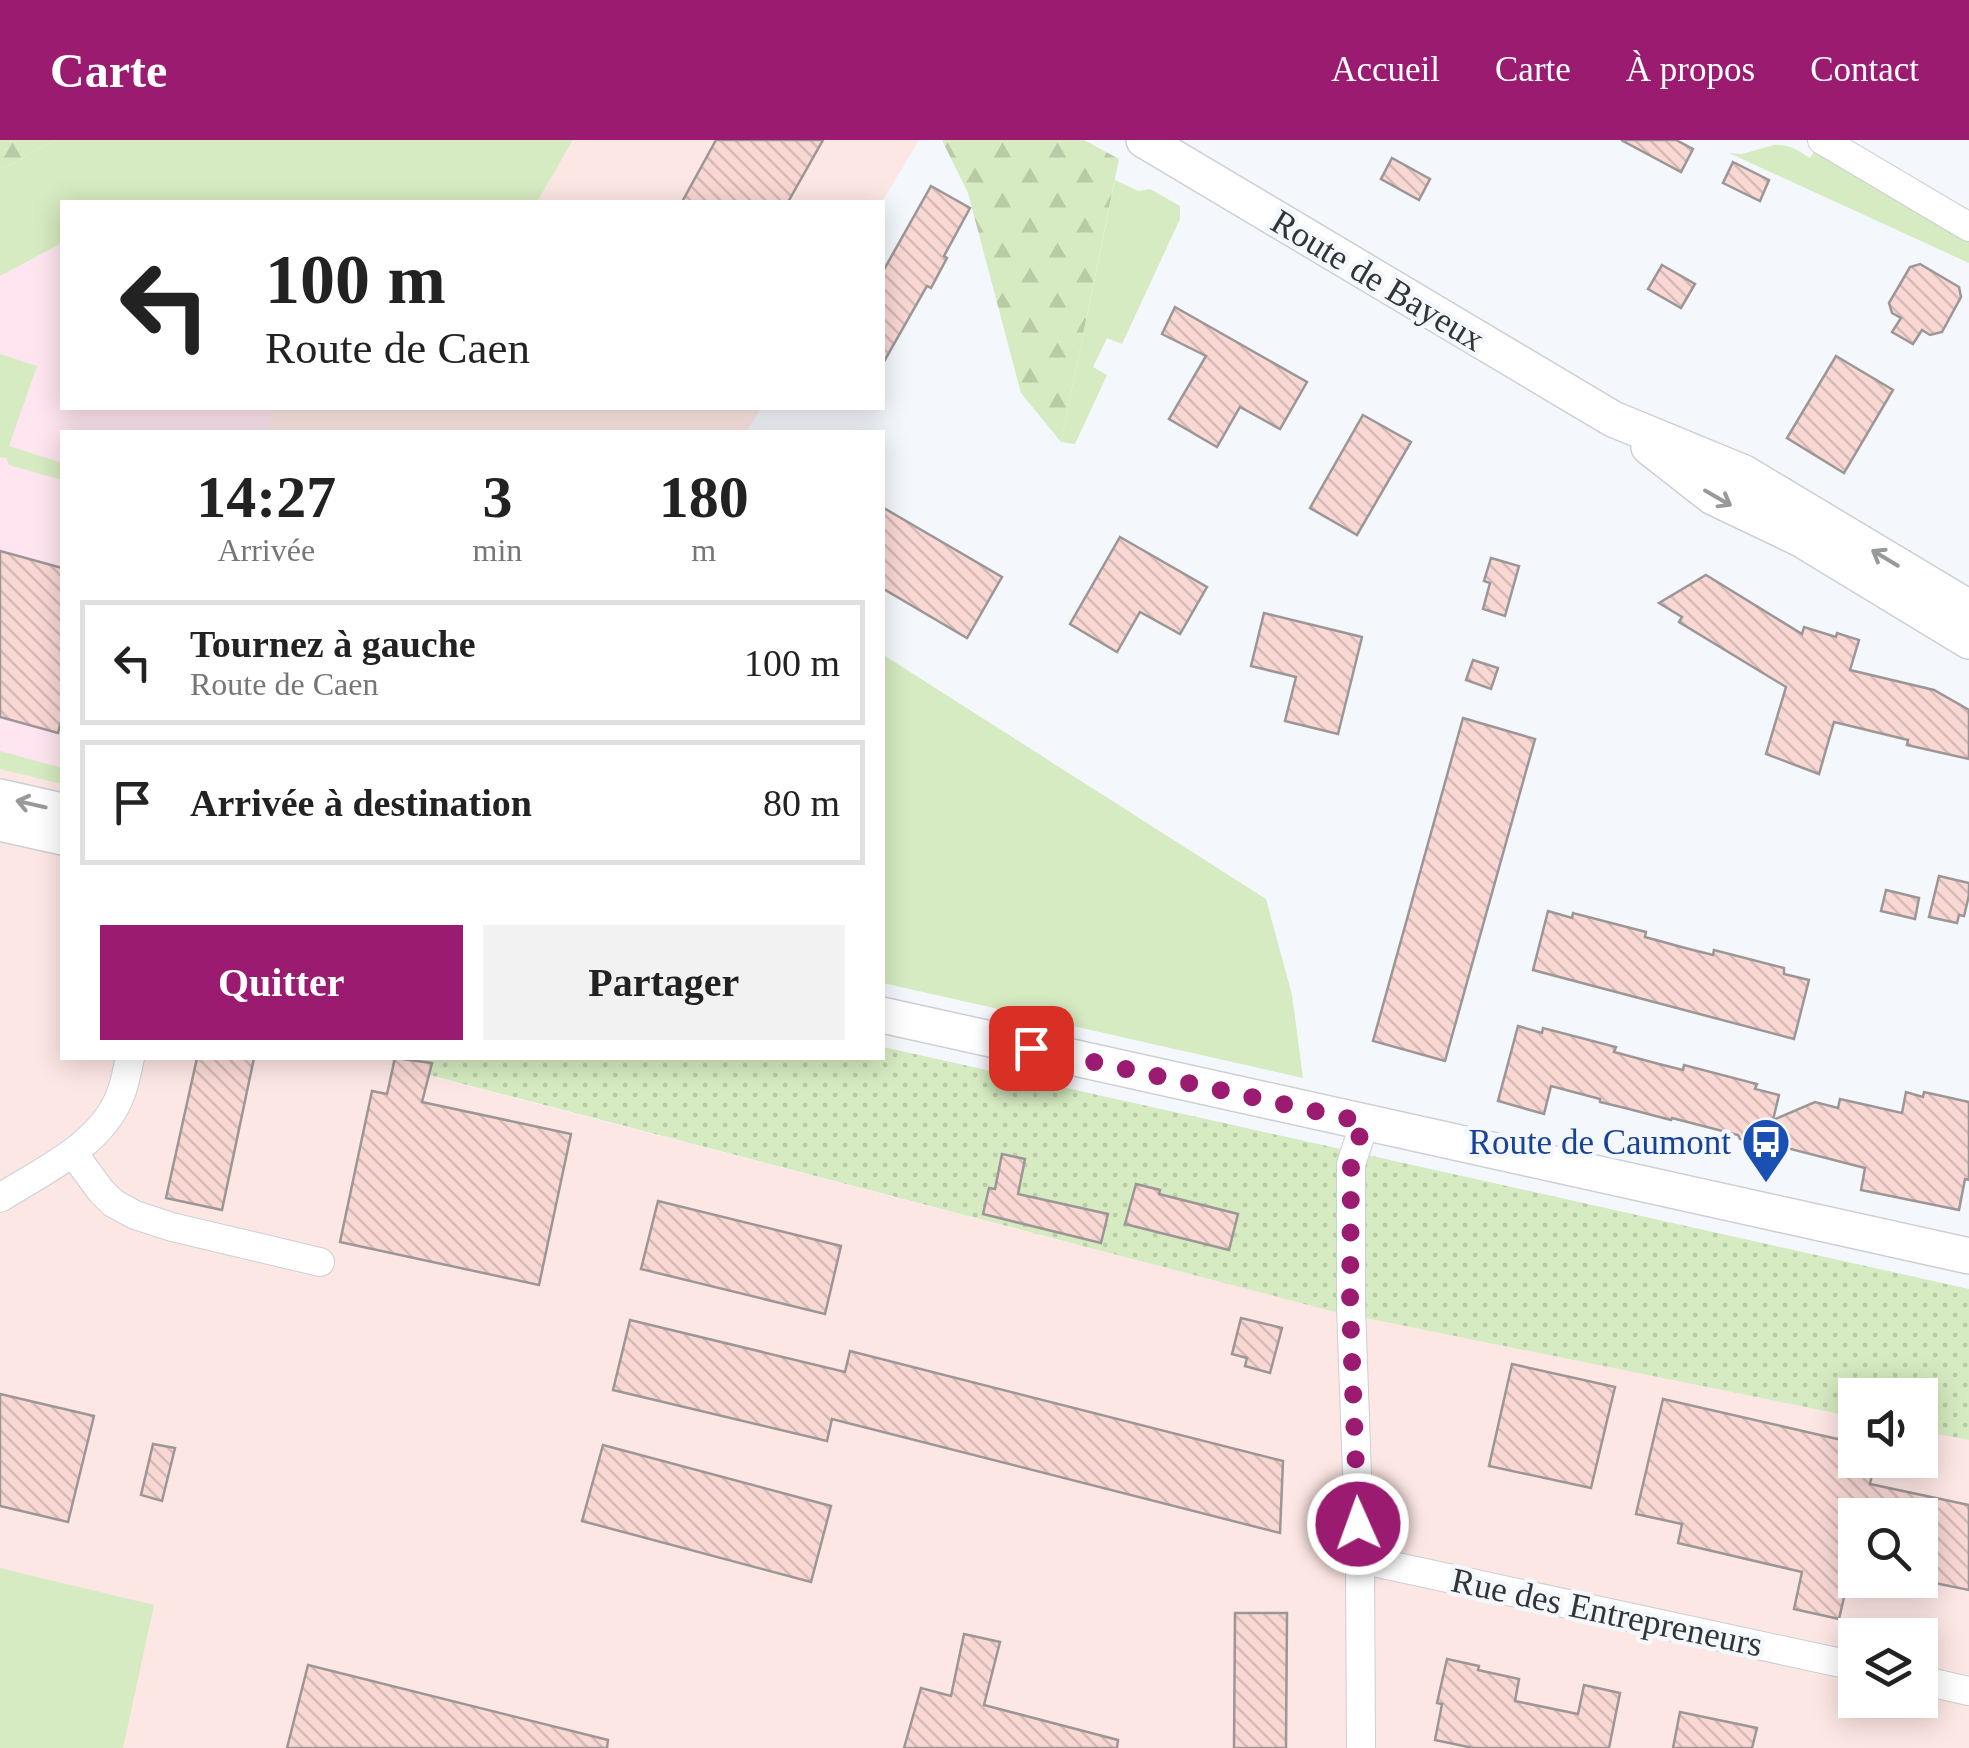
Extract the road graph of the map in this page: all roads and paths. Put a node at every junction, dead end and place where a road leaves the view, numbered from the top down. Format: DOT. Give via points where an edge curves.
graph roads {
  1 [pos="1144,140"];
  2 [pos="1822,140"];
  3 [pos="1969,227"];
  4 [pos="1612,418"];
  5 [pos="1969,608"];
  6 [pos="1969,641"];
  7 [pos="0,797"];
  8 [pos="60,811"];
  9 [pos="0,824"];
  10 [pos="60,837"];
  11 [pos="885,1016"];
  12 [pos="130,1060"];
  13 [pos="1364,1122"];
  14 [pos="72,1153"];
  15 [pos="0,1198"];
  16 [pos="1969,1256"];
  17 [pos="320,1262"];
  18 [pos="1360,1559"];
  19 [pos="1838,1662"];
  20 [pos="1938,1684"];
  21 [pos="1969,1690"];
  22 [pos="1362,1748"];
  1 -- 4 [label="main road, Route de Bayeux"];
  2 -- 3 [label="street"];
  5 -- 4 [label="main road, Route de Bayeux, one-way" via="1744,473"];
  4 -- 6 [label="main road, Route de Bayeux, one-way" via="1713,497 1800,539"];
  8 -- 7 [label="main road, one-way"];
  9 -- 10 [label="main road"];
  11 -- 13 [label="main road"];
  12 -- 14 [label="street" via="112,1113"];
  13 -- 16 [label="main road"];
  13 -- 18 [label="street" via="1351,1164"];
  14 -- 15 [label="street"];
  14 -- 17 [label="street" via="100,1191 136,1215"];
  18 -- 19 [label="street, Rue des Entrepreneurs"];
  18 -- 22 [label="street"];
  20 -- 21 [label="street"];
}
